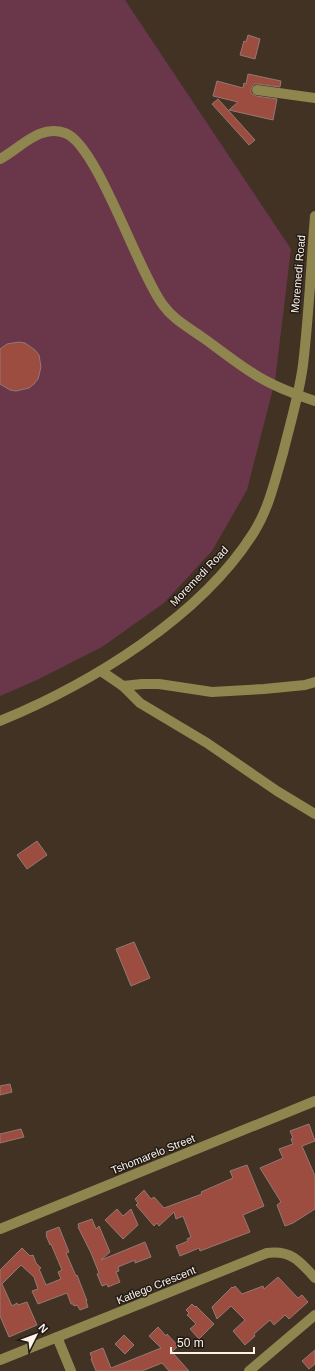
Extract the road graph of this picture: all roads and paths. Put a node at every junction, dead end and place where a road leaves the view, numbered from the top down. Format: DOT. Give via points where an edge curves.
graph roads {
  1 [pos="257,90"];
  2 [pos="315,98"];
  3 [pos="0,159"];
  4 [pos="315,217"];
  5 [pos="298,395"];
  6 [pos="315,401"];
  7 [pos="102,671"];
  8 [pos="315,682"];
  9 [pos="123,686"];
  10 [pos="0,721"];
  11 [pos="315,814"];
  12 [pos="315,1101"];
  13 [pos="0,1229"];
  14 [pos="315,1278"];
  15 [pos="315,1315"];
  16 [pos="57,1336"];
  17 [pos="0,1360"];
  18 [pos="71,1371"];
  19 [pos="249,1371"];
  1 -- 2 [label="street"];
  3 -- 5 [label="street" via="28,139 47,131 59,131 72,136 88,156 114,203 140,264 163,306 179,321 254,374"];
  4 -- 5 [label="street, Moremedi Road" via="303,365"];
  5 -- 6 [label="street"];
  5 -- 7 [label="street, Moremedi Road" via="270,498 254,531 224,572 199,597 170,622"];
  7 -- 9 [label="street"];
  7 -- 10 [label="street, Moremedi Road"];
  8 -- 9 [label="street" via="264,689 212,692 159,684"];
  9 -- 11 [label="street" via="140,703 207,743"];
  12 -- 13 [label="street, Tshomarelo Street"];
  14 -- 16 [label="street, Katlego Crescent" via="292,1256 284,1253 267,1254"];
  15 -- 19 [label="street"];
  16 -- 17 [label="street, Katlego Crescent"];
  16 -- 18 [label="street"];
}
